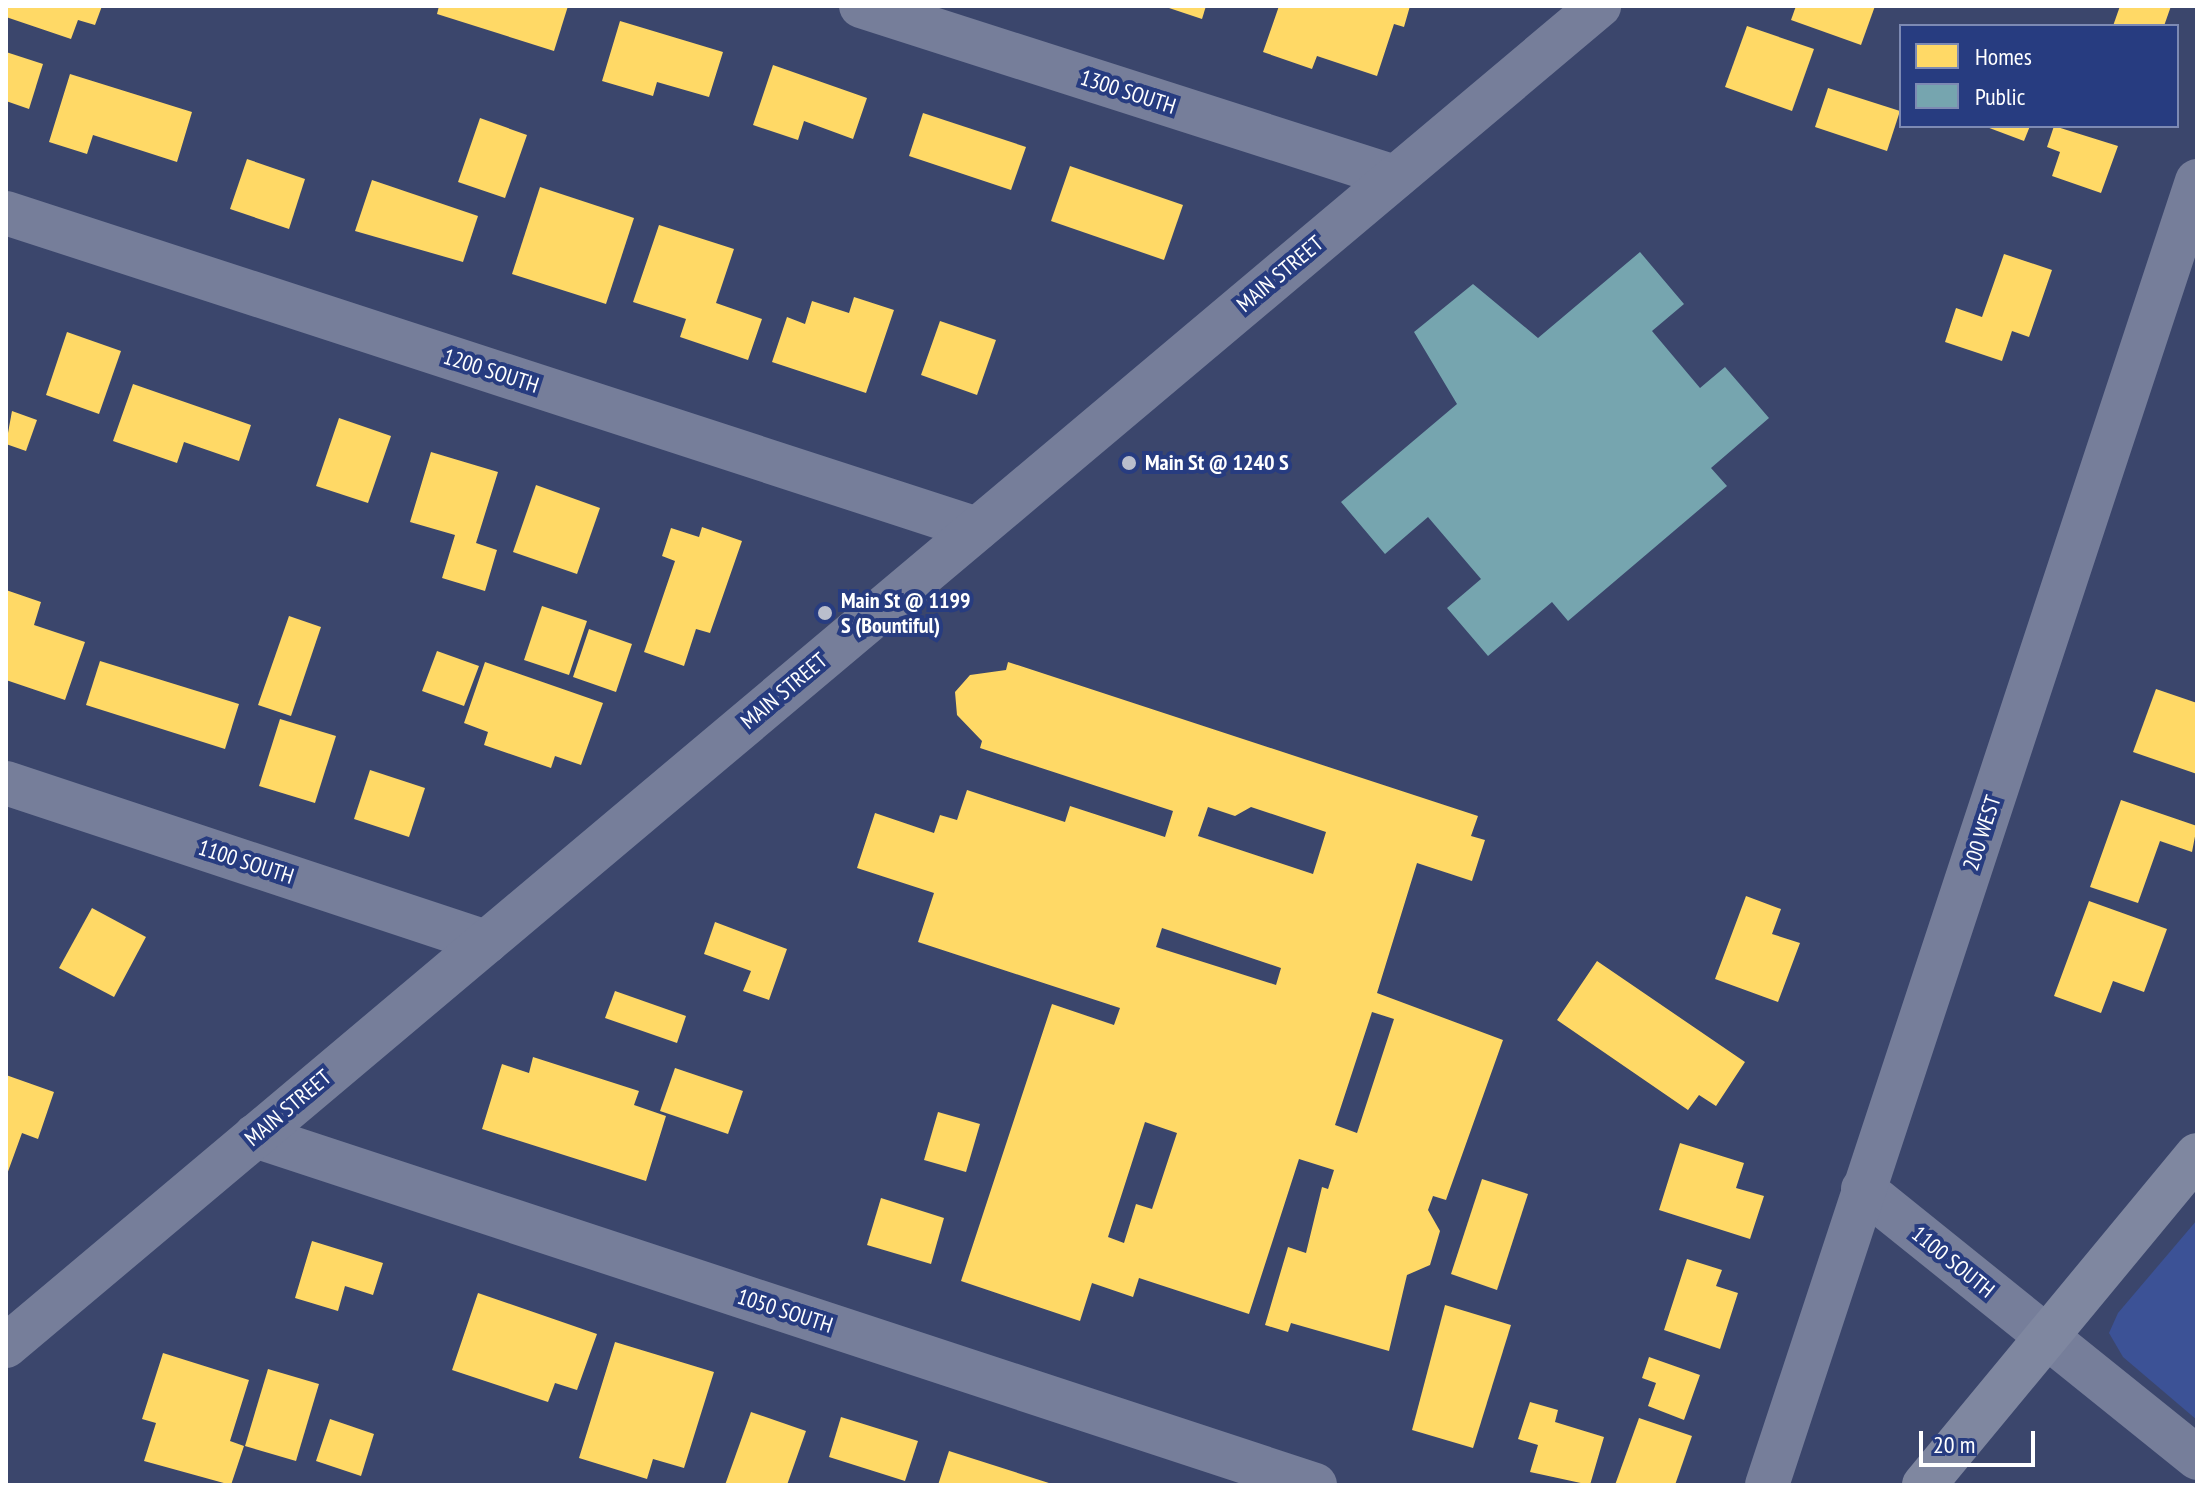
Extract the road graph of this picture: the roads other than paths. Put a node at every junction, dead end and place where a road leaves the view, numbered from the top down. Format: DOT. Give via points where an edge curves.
graph roads {
  1 [pos="861,6"];
  2 [pos="1599,6"];
  3 [pos="1395,177"];
  4 [pos="2197,181"];
  5 [pos="6,213"];
  6 [pos="977,529"];
  7 [pos="6,783"];
  8 [pos="486,942"];
  9 [pos="255,1136"];
  10 [pos="2197,1155"];
  11 [pos="1863,1189"];
  12 [pos="2043,1334"];
  13 [pos="6,1346"];
  14 [pos="2197,1458"];
  15 [pos="1315,1485"];
  16 [pos="1767,1485"];
  17 [pos="1924,1485"];
  1 -- 3 [label="street, 1300 SOUTH"];
  2 -- 3 [label="street, MAIN STREET"];
  3 -- 6 [label="street, MAIN STREET"];
  4 -- 11 [label="street, 200 WEST"];
  5 -- 6 [label="street, 1200 SOUTH"];
  6 -- 8 [label="street, MAIN STREET"];
  7 -- 8 [label="street, 1100 SOUTH"];
  8 -- 9 [label="street, MAIN STREET"];
  9 -- 13 [label="street, MAIN STREET"];
  9 -- 15 [label="street, 1050 SOUTH"];
  10 -- 12 [label="main road"];
  11 -- 12 [label="street, 1100 SOUTH"];
  11 -- 16 [label="street, 200 WEST"];
  12 -- 14 [label="street"];
  12 -- 17 [label="main road"];
}
